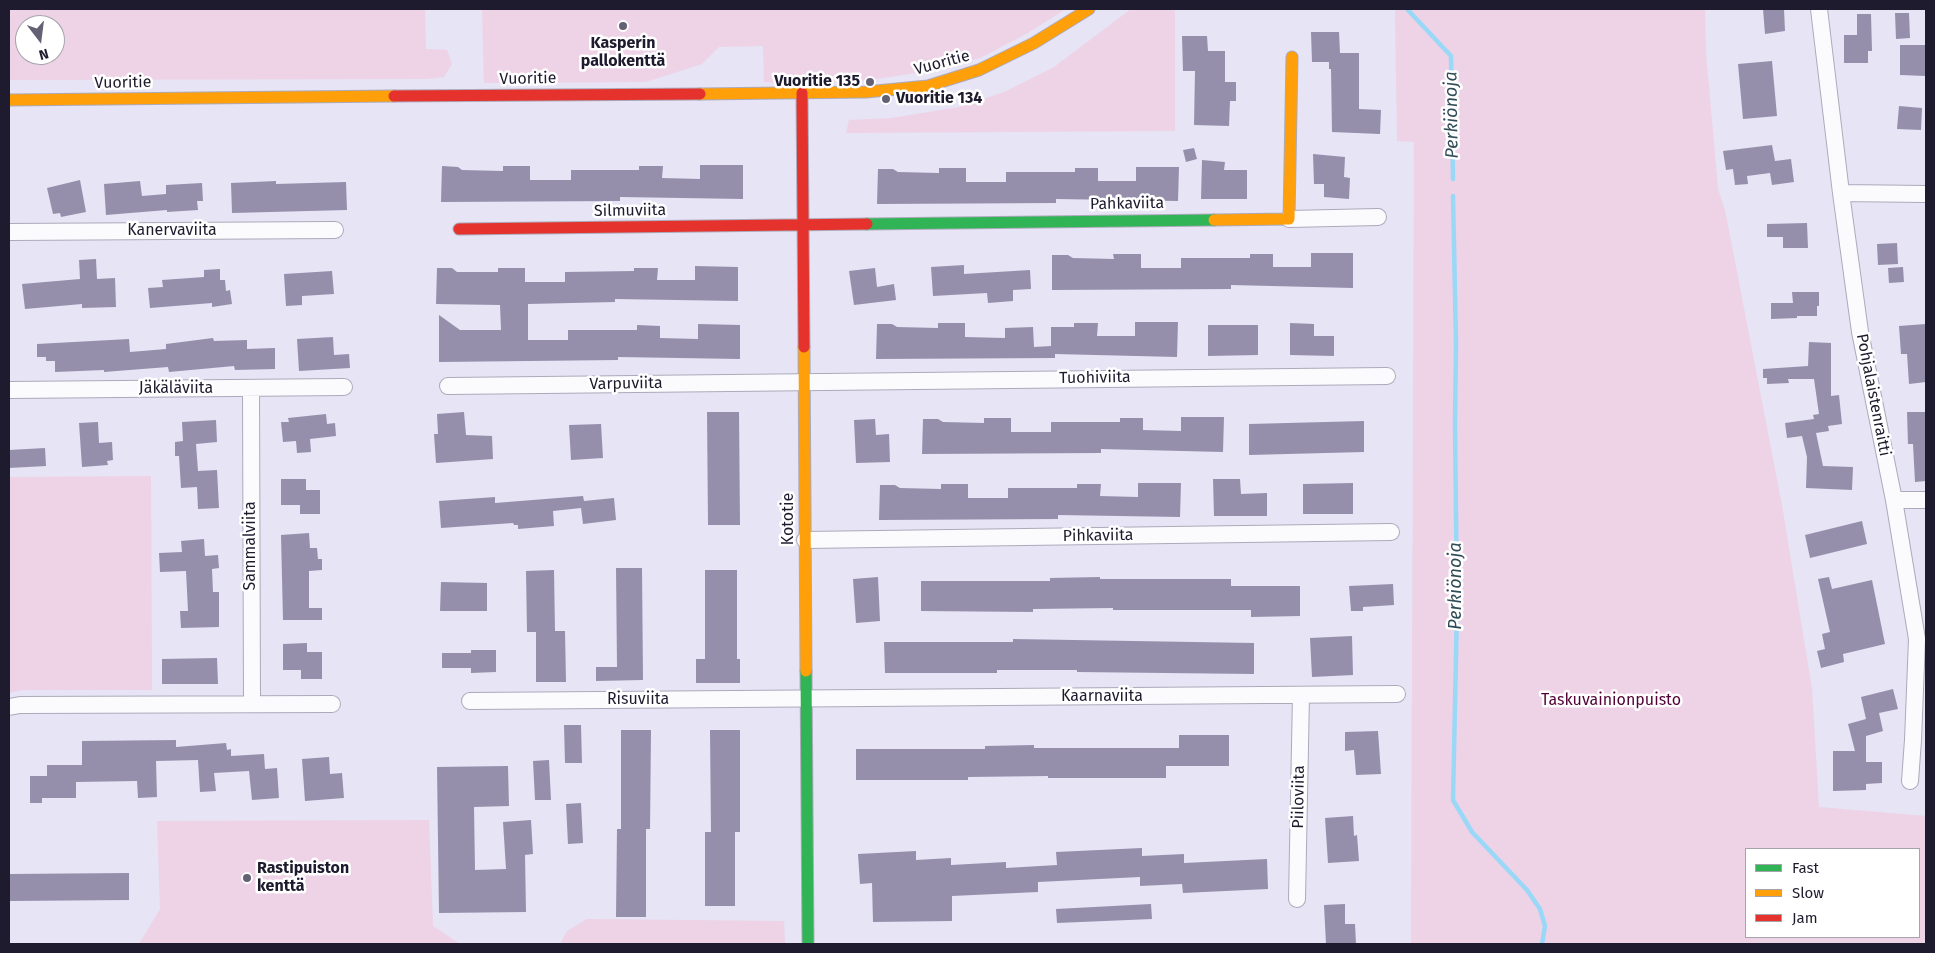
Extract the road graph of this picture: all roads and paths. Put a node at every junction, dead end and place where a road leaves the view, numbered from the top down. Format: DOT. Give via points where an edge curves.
graph roads {
  1 [pos="1089,9"];
  2 [pos="1819,9"];
  3 [pos="1292,57"];
  4 [pos="802,93"];
  5 [pos="9,100"];
  6 [pos="1841,193"];
  7 [pos="1926,194"];
  8 [pos="1378,217"];
  9 [pos="1289,219"];
  10 [pos="803,225"];
  11 [pos="458,229"];
  12 [pos="335,230"];
  13 [pos="9,232"];
  14 [pos="1387,376"];
  15 [pos="804,382"];
  16 [pos="448,386"];
  17 [pos="344,387"];
  18 [pos="251,388"];
  19 [pos="9,390"];
  20 [pos="1894,500"];
  21 [pos="1926,500"];
  22 [pos="1391,532"];
  23 [pos="805,540"];
  24 [pos="1397,694"];
  25 [pos="1301,695"];
  26 [pos="806,698"];
  27 [pos="470,701"];
  28 [pos="252,704"];
  29 [pos="332,704"];
  30 [pos="9,707"];
  31 [pos="1910,781"];
  32 [pos="1297,899"];
  33 [pos="808,944"];
  1 -- 4 [label="street, Vuoritie" via="1034,43 979,70 928,86 866,92"];
  2 -- 6 [label="street, Pohjalaistenraitti"];
  3 -- 9 [label="street"];
  4 -- 5 [label="street, Vuoritie"];
  4 -- 10 [label="street, Kototie"];
  6 -- 7 [label="street"];
  6 -- 20 [label="street, Pohjalaistenraitti" via="1860,332"];
  8 -- 9 [label="street"];
  9 -- 10 [label="street, Pahkaviita"];
  10 -- 11 [label="street, Silmuviita"];
  10 -- 15 [label="street, Kototie"];
  12 -- 13 [label="street, Kanervaviita"];
  14 -- 15 [label="street, Tuohiviita"];
  15 -- 16 [label="street, Varpuviita"];
  15 -- 23 [label="street, Kototie"];
  17 -- 18 [label="street, Jäkäläviita"];
  18 -- 19 [label="street, Jäkäläviita"];
  18 -- 28 [label="street, Sammalviita"];
  20 -- 21 [label="street"];
  20 -- 31 [label="street, Pohjalaistenraitti" via="1917,639"];
  22 -- 23 [label="street, Pihkaviita"];
  23 -- 26 [label="street, Kototie"];
  24 -- 25 [label="street, Kaarnaviita"];
  25 -- 26 [label="street, Kaarnaviita"];
  25 -- 32 [label="street, Piiloviita"];
  26 -- 27 [label="street, Risuviita"];
  26 -- 33 [label="street, Kototie"];
  28 -- 29 [label="street"];
  28 -- 30 [label="street"];
}
